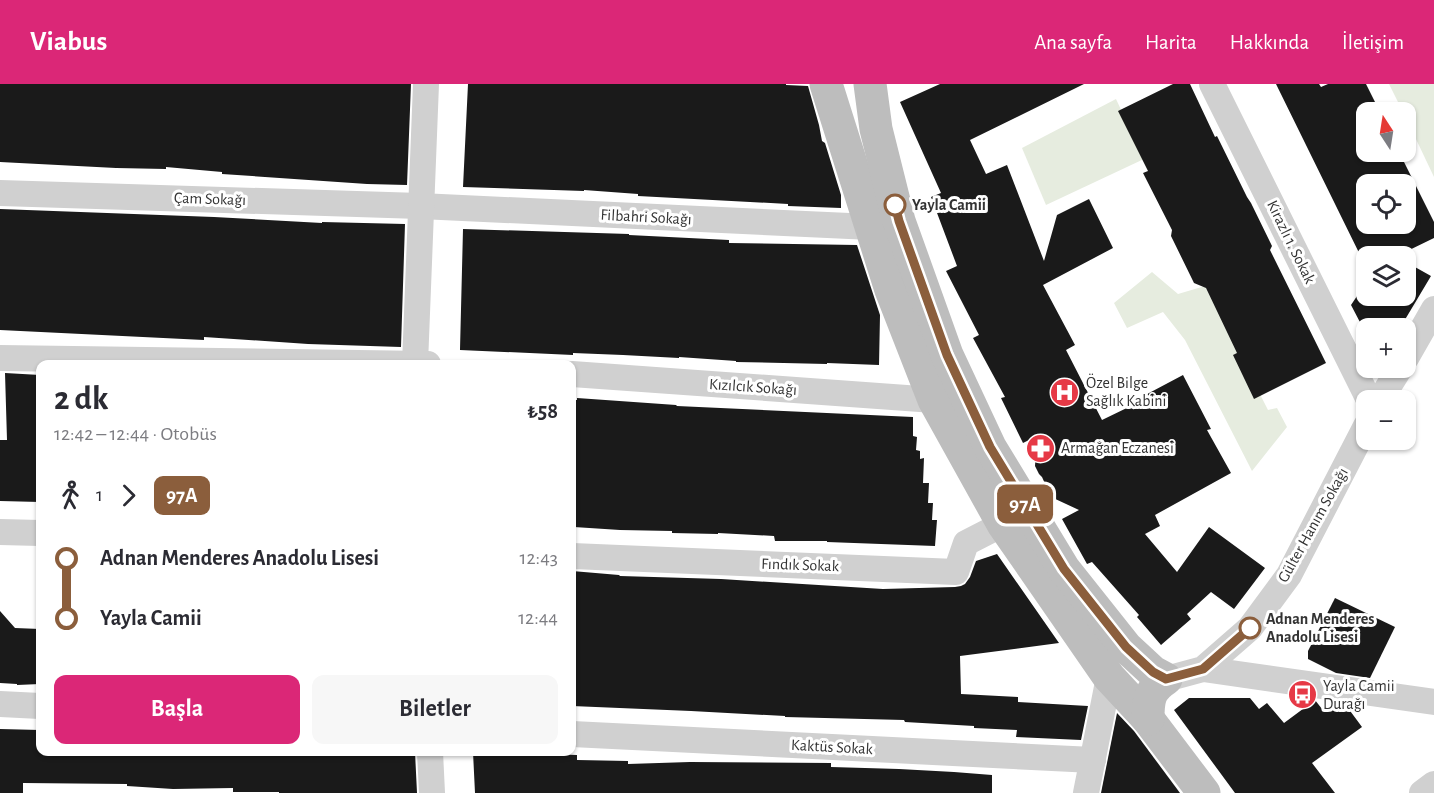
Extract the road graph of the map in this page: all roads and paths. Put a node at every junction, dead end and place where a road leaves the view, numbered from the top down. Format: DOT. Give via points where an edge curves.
graph roads {
  1 [pos="426,84"];
  2 [pos="826,84"];
  3 [pos="870,84"];
  4 [pos="1212,84"];
  5 [pos="0,193"];
  6 [pos="420,206"];
  7 [pos="871,227"];
  8 [pos="1434,309"];
  9 [pos="1416,340"];
  10 [pos="0,358"];
  11 [pos="140,360"];
  12 [pos="419,360"];
  13 [pos="576,374"];
  14 [pos="1364,390"];
  15 [pos="947,392"];
  16 [pos="1356,445"];
  17 [pos="1003,524"];
  18 [pos="0,532"];
  19 [pos="36,533"];
  20 [pos="576,556"];
  21 [pos="1203,669"];
  22 [pos="1109,677"];
  23 [pos="1166,679"];
  24 [pos="1434,702"];
  25 [pos="0,704"];
  26 [pos="36,706"];
  27 [pos="1148,719"];
  28 [pos="576,734"];
  29 [pos="430,756"];
  30 [pos="1093,760"];
  31 [pos="1434,784"];
  32 [pos="432,793"];
  33 [pos="1086,793"];
  34 [pos="1204,793"];
  35 [pos="1422,793"];
  1 -- 6 [label="street"];
  2 -- 7 [label="main road"];
  3 -- 15 [label="main road" via="876,129 899,221 947,355"];
  4 -- 14 [label="street, Kirazlı 1. Sokak"];
  5 -- 6 [label="street, Çam Sokağı"];
  6 -- 7 [label="street, Filbahri Sokağı"];
  6 -- 12 [label="street"];
  7 -- 15 [label="main road" via="891,290"];
  8 -- 9 [label="street"];
  10 -- 11 [label="street"];
  13 -- 15 [label="street, Kızılcık Sokağı"];
  15 -- 17 [label="main road"];
  15 -- 23 [label="main road" via="990,447 1064,569 1126,647"];
  16 -- 21 [label="street, Gülter Hanım Sokağı" via="1289,575 1250,628"];
  17 -- 20 [label="street, Fındık Sokak" via="966,543 956,572"];
  17 -- 22 [label="main road"];
  18 -- 19 [label="street"];
  21 -- 23 [label="street, Gülter Hanım Sokağı"];
  21 -- 24 [label="street"];
  22 -- 27 [label="main road"];
  22 -- 30 [label="street"];
  23 -- 27 [label="main road" via="1155,686 1148,702"];
  25 -- 26 [label="street"];
  27 -- 34 [label="main road"];
  28 -- 30 [label="street, Kaktüs Sokak"];
  29 -- 32 [label="street"];
  30 -- 33 [label="street"];
  31 -- 35 [label="street"];
}
